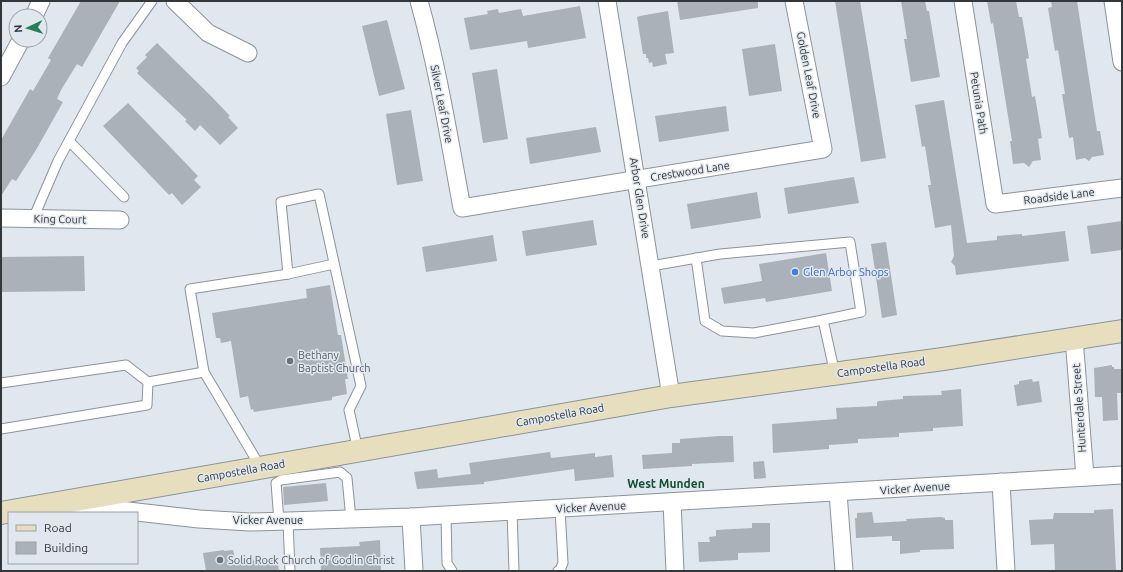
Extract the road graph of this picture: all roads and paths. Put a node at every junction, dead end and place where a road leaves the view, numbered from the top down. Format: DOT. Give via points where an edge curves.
graph roads {
  1 [pos="152,1"];
  2 [pos="175,1"];
  3 [pos="419,1"];
  4 [pos="607,1"];
  5 [pos="794,1"];
  6 [pos="963,1"];
  7 [pos="1113,1"];
  8 [pos="14,48"];
  9 [pos="248,52"];
  10 [pos="6,58"];
  11 [pos="1122,62"];
  12 [pos="1,77"];
  13 [pos="69,141"];
  14 [pos="823,149"];
  15 [pos="637,180"];
  16 [pos="1122,188"];
  17 [pos="124,197"];
  18 [pos="995,204"];
  19 [pos="462,208"];
  20 [pos="1,218"];
  21 [pos="33,218"];
  22 [pos="120,220"];
  23 [pos="696,258"];
  24 [pos="334,264"];
  25 [pos="651,266"];
  26 [pos="288,274"];
  27 [pos="823,320"];
  28 [pos="1122,331"];
  29 [pos="1074,338"];
  30 [pos="204,372"];
  31 [pos="835,374"];
  32 [pos="148,382"];
  33 [pos="1,383"];
  34 [pos="671,396"];
  35 [pos="1,429"];
  36 [pos="358,451"];
  37 [pos="261,468"];
  38 [pos="1122,475"];
  39 [pos="1085,477"];
  40 [pos="1001,482"];
  41 [pos="838,492"];
  42 [pos="672,502"];
  43 [pos="61,503"];
  44 [pos="560,509"];
  45 [pos="512,511"];
  46 [pos="1,513"];
  47 [pos="446,515"];
  48 [pos="411,517"];
  49 [pos="352,519"];
  50 [pos="283,521"];
  51 [pos="290,571"];
  52 [pos="414,571"];
  53 [pos="452,571"];
  54 [pos="514,571"];
  55 [pos="558,571"];
  56 [pos="675,571"];
  57 [pos="844,571"];
  58 [pos="1006,571"];
  1 -- 13 [label="lane" via="122,43"];
  2 -- 9 [label="street" via="208,33"];
  3 -- 19 [label="street, Silver Leaf Drive" via="440,88"];
  4 -- 15 [label="street, Arbor Glen Drive"];
  5 -- 14 [label="street, Golden Leaf Drive"];
  6 -- 18 [label="street, Petunia Path"];
  7 -- 11 [label="street"];
  8 -- 10 [label="street"];
  10 -- 12 [label="street"];
  13 -- 17 [label="lane"];
  13 -- 21 [label="lane"];
  14 -- 15 [label="street, Crestwood Lane"];
  15 -- 19 [label="street, Crestwood Lane"];
  15 -- 25 [label="street, Arbor Glen Drive"];
  16 -- 18 [label="street, Roadside Lane"];
  20 -- 21 [label="street, King Court"];
  21 -- 22 [label="street, King Court"];
  23 -- 25 [label="lane"];
  23 -- 27 [label="lane" via="705,321 722,331 754,333"];
  23 -- 27 [label="lane" via="850,242 861,312"];
  24 -- 26 [label="lane"];
  24 -- 26 [label="lane" via="319,194 281,202"];
  24 -- 36 [label="lane" via="361,386 349,410"];
  25 -- 34 [label="street, Arbor Glen Drive"];
  26 -- 30 [label="lane" via="190,289"];
  27 -- 31 [label="lane"];
  28 -- 29 [label="main road, Campostella Road"];
  29 -- 31 [label="main road, Campostella Road"];
  29 -- 39 [label="street, Hunterdale Street"];
  30 -- 32 [label="lane"];
  30 -- 37 [label="lane"];
  31 -- 34 [label="main road, Campostella Road"];
  32 -- 33 [label="lane" via="126,365"];
  32 -- 35 [label="lane" via="147,405"];
  34 -- 36 [label="main road, Campostella Road"];
  36 -- 37 [label="main road, Campostella Road"];
  37 -- 43 [label="main road, Campostella Road"];
  38 -- 39 [label="street, Vicker Avenue"];
  39 -- 40 [label="street, Vicker Avenue"];
  40 -- 41 [label="street, Vicker Avenue"];
  40 -- 58 [label="street"];
  41 -- 42 [label="street, Vicker Avenue"];
  41 -- 57 [label="street"];
  42 -- 44 [label="street, Vicker Avenue"];
  42 -- 56 [label="street"];
  43 -- 46 [label="main road, Campostella Road"];
  43 -- 50 [label="street, Vicker Avenue" via="199,519"];
  44 -- 45 [label="street, Vicker Avenue"];
  44 -- 55 [label="lane" via="563,563"];
  45 -- 47 [label="street, Vicker Avenue"];
  45 -- 54 [label="lane"];
  47 -- 48 [label="street, Vicker Avenue"];
  47 -- 53 [label="lane" via="447,563"];
  48 -- 49 [label="street, Vicker Avenue"];
  48 -- 52 [label="street"];
  49 -- 50 [label="street, Vicker Avenue"];
  49 -- 50 [label="lane" via="347,478 340,472 281,480 276,483"];
  50 -- 51 [label="lane"];
}
